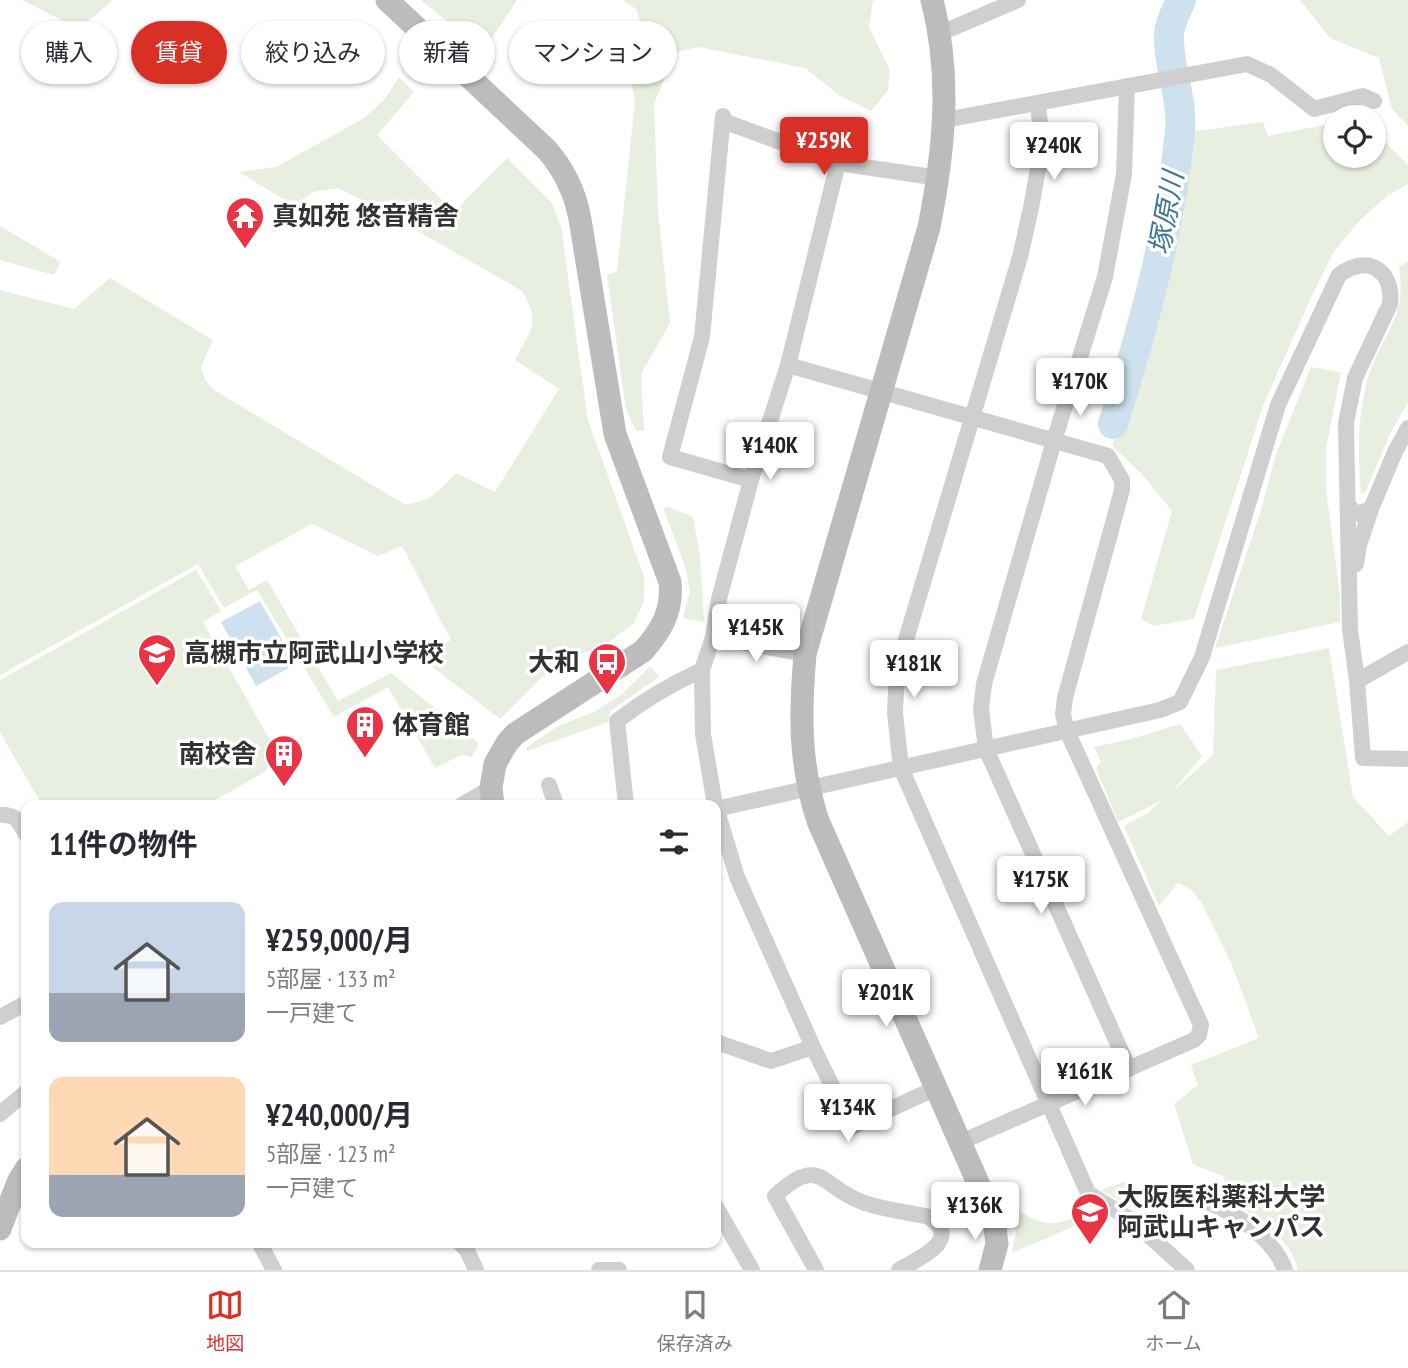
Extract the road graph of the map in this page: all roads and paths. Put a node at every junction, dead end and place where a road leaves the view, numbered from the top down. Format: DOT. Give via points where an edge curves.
graph roads {
  1 [pos="387,0"];
  2 [pos="932,0"];
  3 [pos="1018,0"];
  4 [pos="941,33"];
  5 [pos="1126,86"];
  6 [pos="1374,101"];
  7 [pos="1038,103"];
  8 [pos="945,120"];
  9 [pos="838,163"];
  10 [pos="939,178"];
  11 [pos="789,365"];
  12 [pos="881,392"];
  13 [pos="972,418"];
  14 [pos="1408,428"];
  15 [pos="1054,441"];
  16 [pos="751,480"];
  17 [pos="1348,506"];
  18 [pos="1371,509"];
  19 [pos="1349,597"];
  20 [pos="713,637"];
  21 [pos="1408,652"];
  22 [pos="805,654"];
  23 [pos="702,670"];
  24 [pos="1357,681"];
  25 [pos="1067,731"];
  26 [pos="986,749"];
  27 [pos="1408,759"];
  28 [pos="901,768"];
  29 [pos="549,785"];
  30 [pos="808,789"];
  31 [pos="492,796"];
  32 [pos="554,800"];
  33 [pos="625,800"];
  34 [pos="715,800"];
  35 [pos="721,807"];
  36 [pos="0,815"];
  37 [pos="721,824"];
  38 [pos="21,825"];
  39 [pos="21,1006"];
  40 [pos="0,1017"];
  41 [pos="721,1044"];
  42 [pos="813,1047"];
  43 [pos="1129,1069"];
  44 [pos="936,1088"];
  45 [pos="21,1096"];
  46 [pos="1048,1104"];
  47 [pos="0,1114"];
  48 [pos="961,1142"];
  49 [pos="21,1178"];
  50 [pos="1175,1195"];
  51 [pos="721,1216"];
  52 [pos="0,1229"];
  53 [pos="262,1248"];
  54 [pos="465,1248"];
  55 [pos="274,1270"];
  56 [pos="476,1270"];
  57 [pos="599,1270"];
  58 [pos="619,1270"];
  59 [pos="752,1270"];
  60 [pos="816,1270"];
  61 [pos="898,1270"];
  62 [pos="990,1270"];
  63 [pos="1186,1270"];
  64 [pos="1285,1270"];
  1 -- 31 [label="street" via="545,149 569,184 580,219 615,434 670,582 668,612 655,638 643,651 515,734 495,764"];
  2 -- 4 [label="street"];
  3 -- 4 [label="street"];
  4 -- 8 [label="street"];
  5 -- 6 [label="street" via="1247,64 1271,75 1314,109 1363,96"];
  5 -- 7 [label="street"];
  5 -- 15 [label="street" via="1124,174 1105,277"];
  7 -- 8 [label="street"];
  7 -- 13 [label="street" via="1042,146 1031,208"];
  8 -- 10 [label="street"];
  9 -- 10 [label="street"];
  9 -- 11 [label="street"];
  9 -- 16 [label="street" via="723,118 702,337 670,457"];
  10 -- 12 [label="street"];
  11 -- 12 [label="street"];
  11 -- 16 [label="street"];
  12 -- 13 [label="street"];
  12 -- 22 [label="street"];
  13 -- 15 [label="street"];
  13 -- 28 [label="street" via="897,670 895,713"];
  14 -- 18 [label="street"];
  15 -- 25 [label="street" via="1108,456 1122,480 1065,698"];
  15 -- 26 [label="street" via="984,684 981,709"];
  16 -- 20 [label="street"];
  17 -- 18 [label="street" via="1357,514"];
  17 -- 19 [label="street"];
  17 -- 25 [label="street" via="1346,424 1355,378 1391,292 1381,272 1359,265 1339,275 1278,405 1202,657 1180,702"];
  18 -- 19 [label="street"];
  19 -- 24 [label="street"];
  20 -- 22 [label="street"];
  20 -- 23 [label="street"];
  21 -- 24 [label="street"];
  22 -- 30 [label="street" via="800,709"];
  23 -- 33 [label="street" via="645,699 617,721"];
  23 -- 34 [label="street" via="703,734"];
  24 -- 27 [label="street" via="1363,758"];
  25 -- 26 [label="street"];
  25 -- 43 [label="street" via="1201,1025 1194,1040"];
  26 -- 28 [label="street"];
  26 -- 43 [label="street"];
  28 -- 30 [label="street"];
  28 -- 46 [label="street"];
  29 -- 32 [label="street"];
  30 -- 35 [label="street"];
  30 -- 44 [label="street"];
  36 -- 38 [label="street" via="10,814"];
  37 -- 42 [label="street" via="737,877"];
  39 -- 40 [label="street"];
  41 -- 42 [label="street" via="771,1061"];
  42 -- 44 [label="street" via="852,1126"];
  43 -- 46 [label="street"];
  44 -- 48 [label="street"];
  45 -- 47 [label="street"];
  46 -- 48 [label="street"];
  46 -- 63 [label="street" via="1090,1196 1133,1221"];
  48 -- 62 [label="street" via="994,1219 997,1244"];
  49 -- 52 [label="street"];
  50 -- 64 [label="street" via="1203,1199 1248,1226 1276,1252"];
  51 -- 59 [label="street"];
  53 -- 55 [label="street"];
  54 -- 56 [label="street"];
  57 -- 58 [label="street"];
  60 -- 61 [label="street" via="775,1196 804,1175 818,1176 863,1203 936,1221 942,1238 938,1245"];
}
